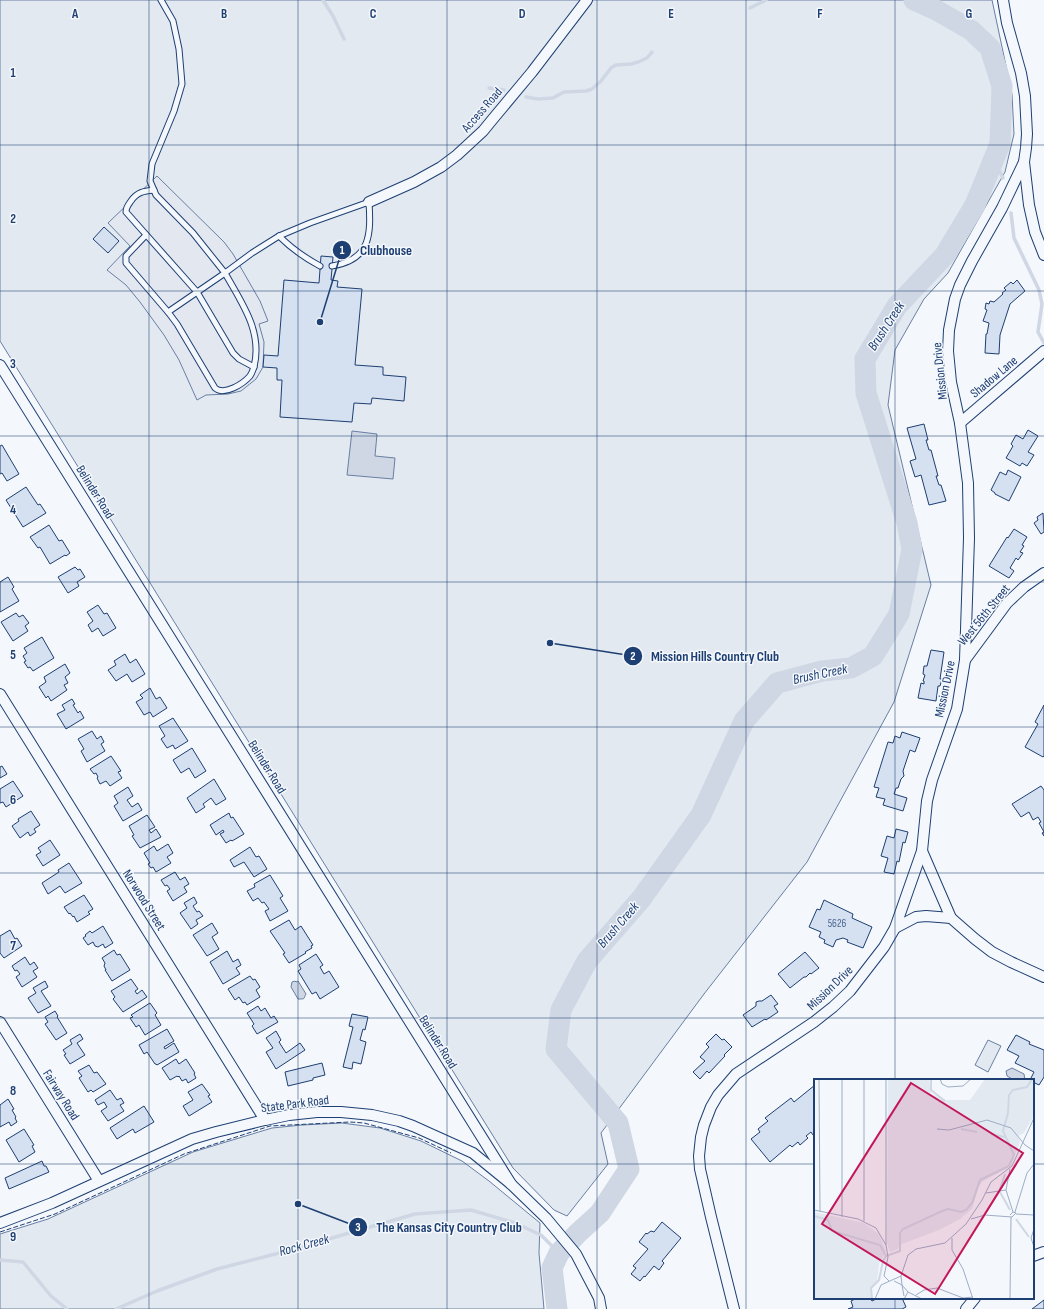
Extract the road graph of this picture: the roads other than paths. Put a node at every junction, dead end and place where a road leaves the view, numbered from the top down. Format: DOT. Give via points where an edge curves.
graph roads {
  1 [pos="161,0"];
  2 [pos="587,0"];
  3 [pos="1003,0"];
  4 [pos="1024,162"];
  5 [pos="154,190"];
  6 [pos="369,202"];
  7 [pos="146,235"];
  8 [pos="279,236"];
  9 [pos="1044,255"];
  10 [pos="320,266"];
  11 [pos="332,266"];
  12 [pos="225,273"];
  13 [pos="197,292"];
  14 [pos="168,312"];
  15 [pos="1044,351"];
  16 [pos="0,365"];
  17 [pos="254,367"];
  18 [pos="960,423"];
  19 [pos="1044,573"];
  20 [pos="965,660"];
  21 [pos="0,694"];
  22 [pos="922,851"];
  23 [pos="951,918"];
  24 [pos="895,928"];
  25 [pos="1044,977"];
  26 [pos="0,1022"];
  27 [pos="265,1120"];
  28 [pos="99,1181"];
  29 [pos="511,1184"];
  30 [pos="0,1223"];
  31 [pos="1044,1252"];
  32 [pos="1034,1256"];
  33 [pos="974,1299"];
  34 [pos="601,1309"];
  35 [pos="734,1309"];
  36 [pos="966,1309"];
  1 -- 5 [label="lane" via="173,21 182,84 152,164 150,181"];
  2 -- 6 [label="street, Access Road" via="492,120 457,155 414,182"];
  3 -- 4 [label="street, Mission Drive" via="1025,96 1027,134"];
  4 -- 9 [label="street" via="1033,225"];
  4 -- 18 [label="street, Mission Drive" via="955,299 948,351 951,382"];
  5 -- 7 [label="lane" via="139,193 126,208 126,212"];
  5 -- 12 [label="lane"];
  6 -- 8 [label="lane"];
  6 -- 11 [label="lane" via="370,225 366,246 356,258"];
  7 -- 13 [label="lane"];
  7 -- 14 [label="lane" via="126,256 126,263"];
  8 -- 10 [label="lane" via="305,258"];
  8 -- 12 [label="lane"];
  12 -- 13 [label="lane"];
  12 -- 17 [label="lane" via="250,316 257,347"];
  13 -- 14 [label="lane"];
  13 -- 17 [label="lane" via="233,353"];
  14 -- 17 [label="lane" via="217,390 226,390 240,384"];
  15 -- 18 [label="street, Shadow Lane"];
  16 -- 29 [label="street, Belinder Road"];
  18 -- 20 [label="street, Mission Drive" via="968,483"];
  19 -- 20 [label="street, West 56th Street" via="1007,603"];
  20 -- 22 [label="street, Mission Drive" via="957,709 927,801"];
  21 -- 27 [label="street, Norwood Street"];
  22 -- 23 [label="street"];
  22 -- 24 [label="street, Mission Drive"];
  23 -- 24 [label="street" via="916,917"];
  23 -- 25 [label="street" via="992,952"];
  24 -- 35 [label="street, Mission Drive" via="884,947 850,991 814,1022 736,1074 711,1106 701,1137 700,1169"];
  26 -- 28 [label="street, Fairway Road"];
  27 -- 28 [label="street, State Park Road" via="192,1139"];
  27 -- 29 [label="street, State Park Road" via="317,1112 341,1112 399,1121 473,1153"];
  28 -- 30 [label="street, State Park Road"];
  29 -- 34 [label="street, State Park Road" via="546,1218 576,1254 599,1298"];
  31 -- 32 [label="street"];
  33 -- 36 [label="street"];
}
